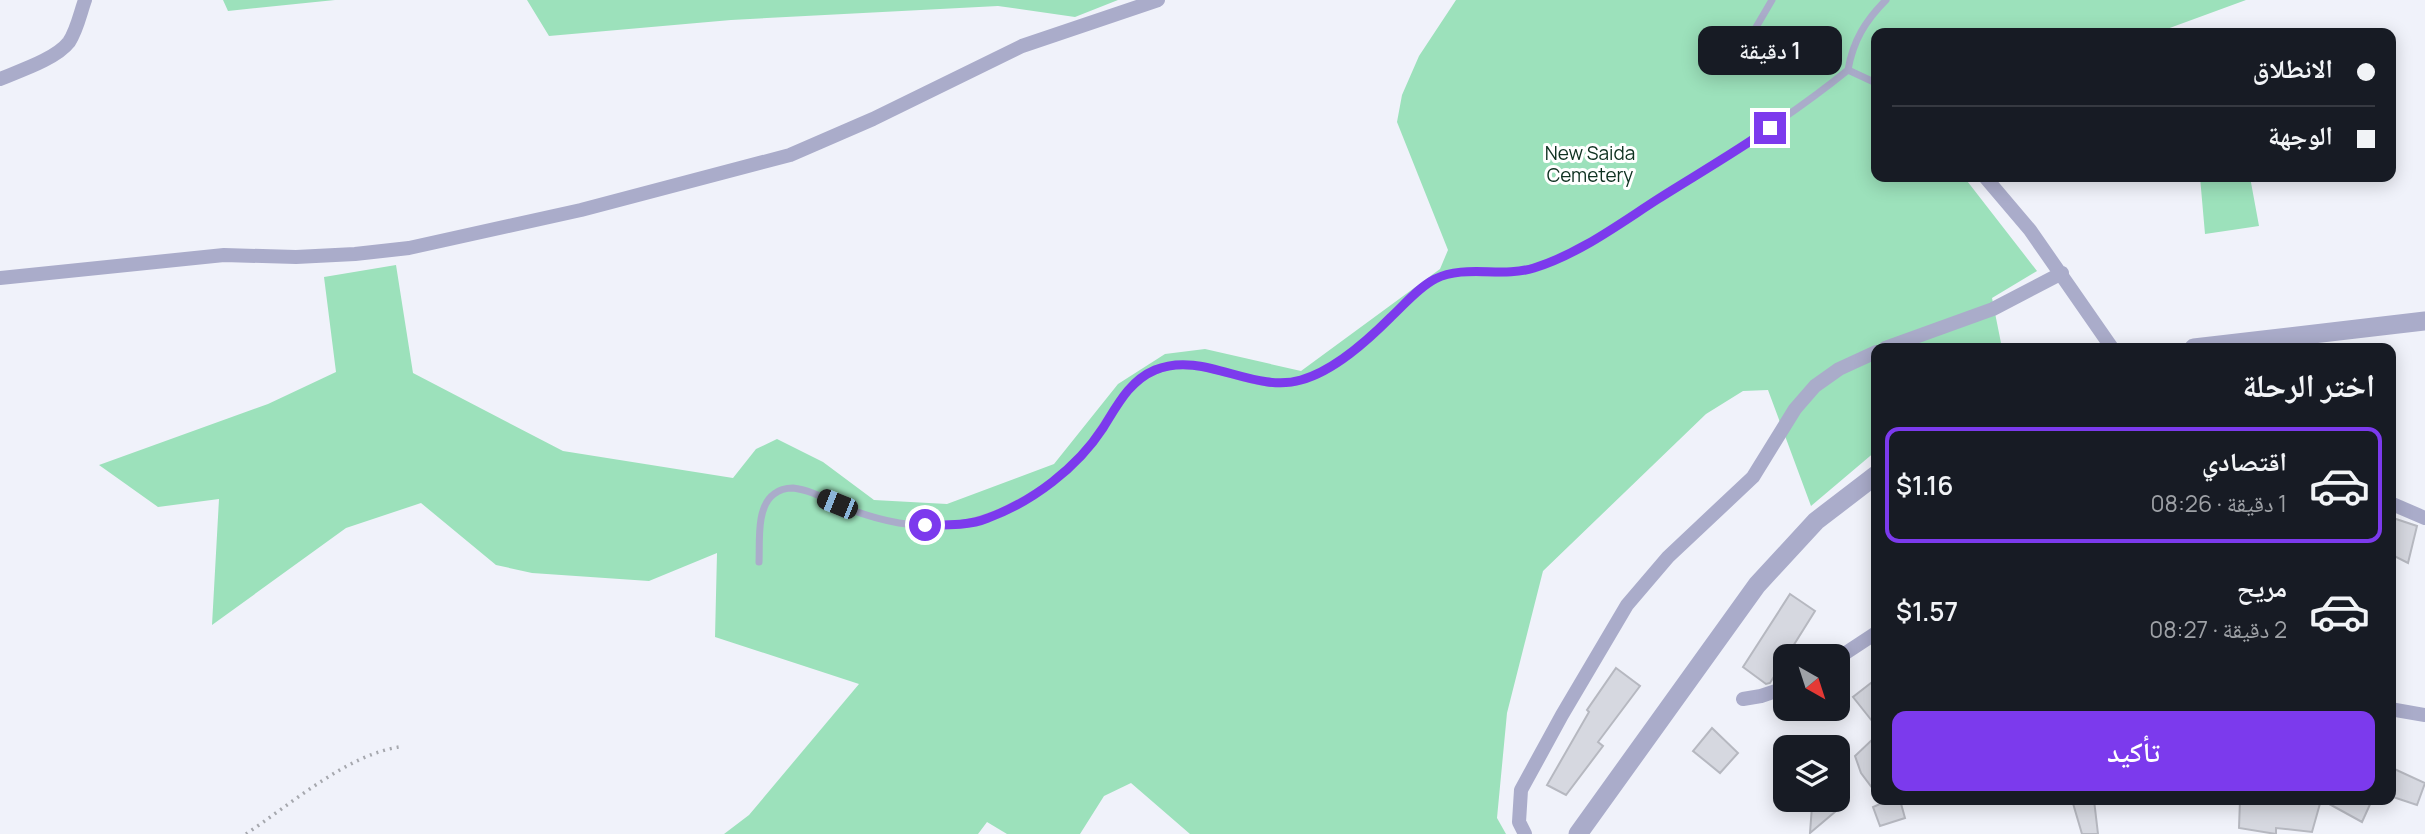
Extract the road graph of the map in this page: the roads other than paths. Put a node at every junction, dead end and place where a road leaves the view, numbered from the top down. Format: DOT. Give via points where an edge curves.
graph roads {
  1 [pos="85,0"];
  2 [pos="1158,0"];
  3 [pos="1772,0"];
  4 [pos="1885,0"];
  5 [pos="1745,46"];
  6 [pos="1848,70"];
  7 [pos="0,79"];
  8 [pos="1871,81"];
  9 [pos="1989,182"];
  10 [pos="2062,273"];
  11 [pos="0,278"];
  12 [pos="2425,321"];
  13 [pos="1899,343"];
  14 [pos="2109,343"];
  15 [pos="2237,343"];
  16 [pos="1871,354"];
  17 [pos="1871,479"];
  18 [pos="2396,505"];
  19 [pos="2425,518"];
  20 [pos="758,562"];
  21 [pos="1871,636"];
  22 [pos="1850,649"];
  23 [pos="1773,692"];
  24 [pos="1743,699"];
  25 [pos="2396,710"];
  26 [pos="2425,715"];
  27 [pos="1525,834"];
  28 [pos="1578,834"];
  1 -- 7 [label="street" via="66,45"];
  2 -- 11 [label="street" via="1022,46 790,155 581,209 409,248 296,257 224,255"];
  3 -- 5 [label="lane"];
  4 -- 6 [label="lane" via="1858,34"];
  6 -- 8 [label="lane"];
  6 -- 20 [label="lane" via="1759,136 1580,247 1531,269 1455,272 1432,281 1367,339 1304,380 1272,383 1188,366 1155,370 1126,392 1082,455 1062,473 986,519 954,525 902,523 851,510 805,491 783,489 772,495 762,513"];
  9 -- 10 [label="street"];
  10 -- 13 [label="street" via="1993,309"];
  10 -- 14 [label="street"];
  12 -- 15 [label="street"];
  16 -- 27 [label="street" via="1815,386 1795,409 1754,477 1668,557 1627,606 1521,790 1519,822"];
  17 -- 28 [label="street" via="1816,521 1757,585"];
  18 -- 19 [label="street"];
  21 -- 22 [label="street"];
  23 -- 24 [label="street"];
  25 -- 26 [label="street"];
}
